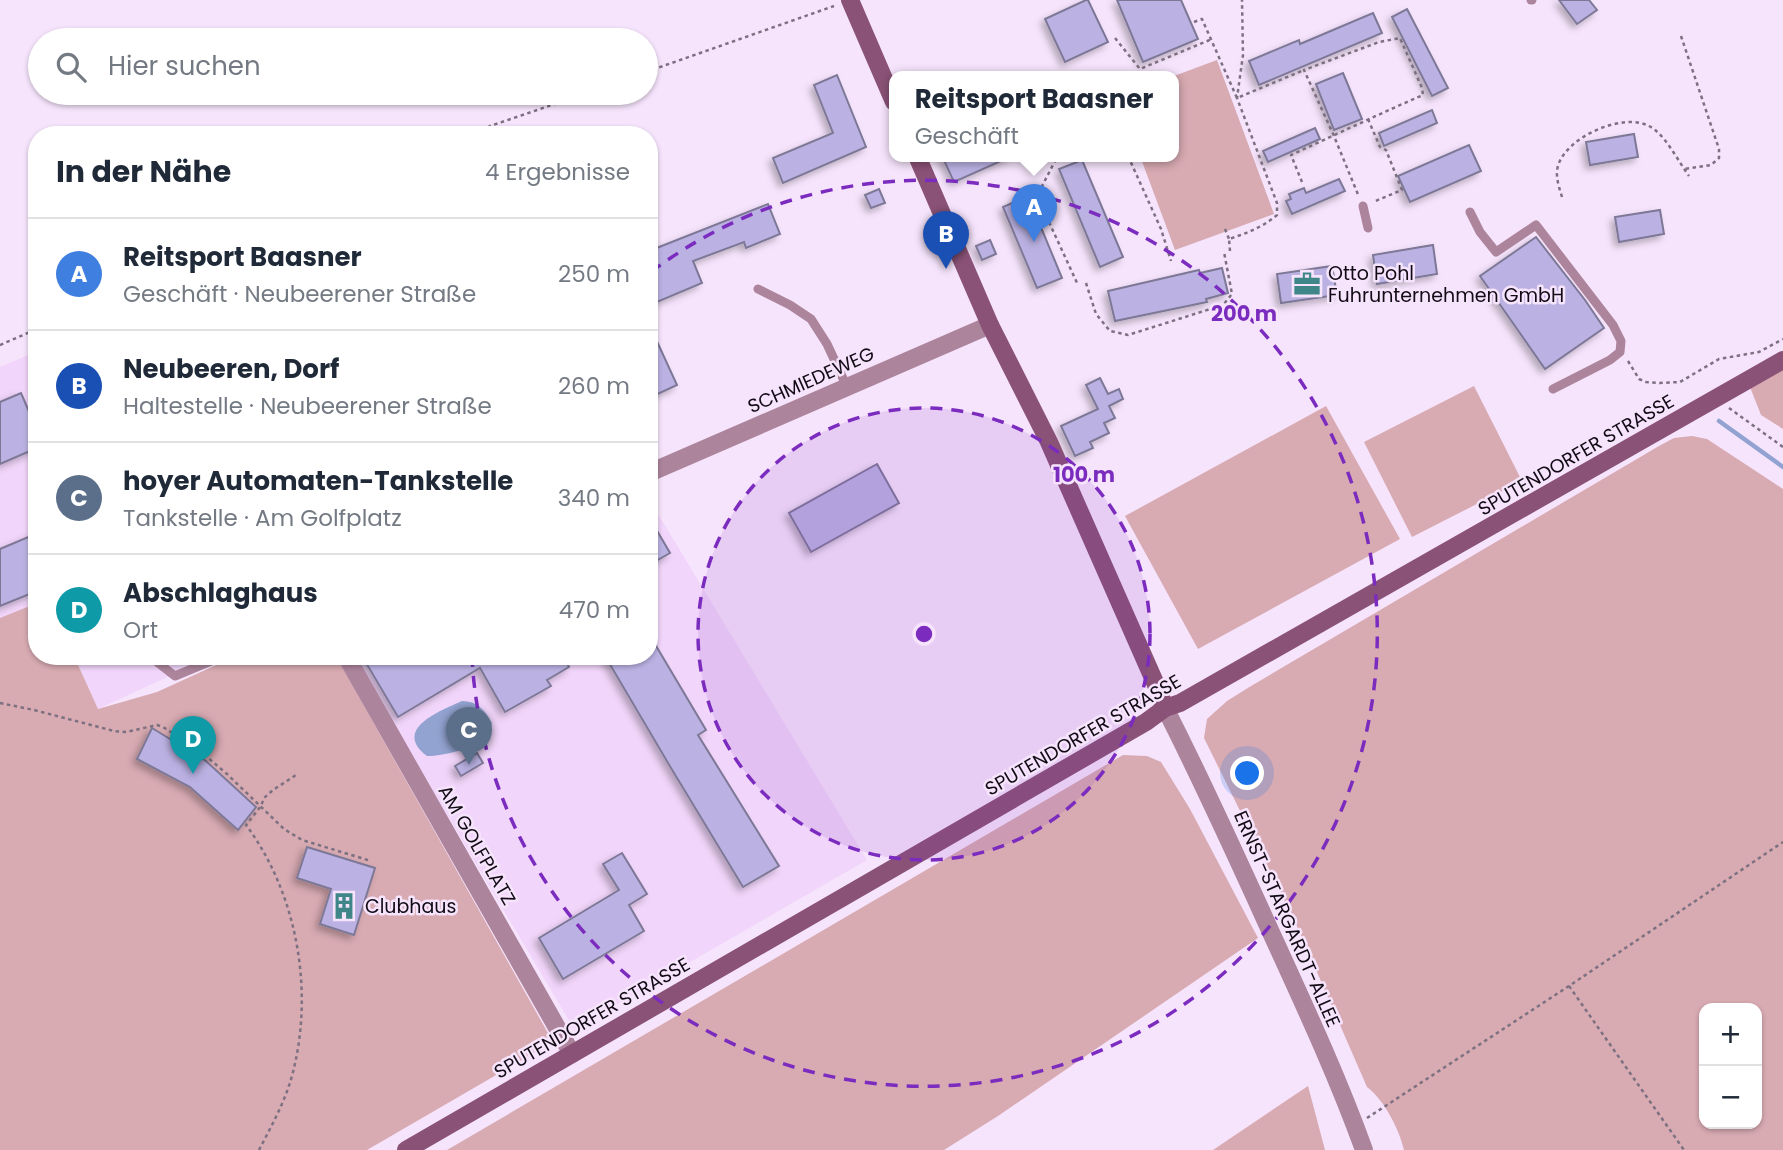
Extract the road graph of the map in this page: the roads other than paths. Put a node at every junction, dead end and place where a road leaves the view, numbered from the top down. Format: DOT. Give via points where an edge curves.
graph roads {
  1 [pos="850,0"];
  2 [pos="889,91"];
  3 [pos="920,162"];
  4 [pos="1363,206"];
  5 [pos="1469,212"];
  6 [pos="1368,228"];
  7 [pos="758,289"];
  8 [pos="990,325"];
  9 [pos="1783,360"];
  10 [pos="847,387"];
  11 [pos="1553,389"];
  12 [pos="658,469"];
  13 [pos="161,665"];
  14 [pos="201,665"];
  15 [pos="350,665"];
  16 [pos="1165,708"];
  17 [pos="572,1054"];
  18 [pos="406,1150"];
  19 [pos="1364,1150"];
  1 -- 2 [label="main road"];
  3 -- 8 [label="main road"];
  4 -- 6 [label="lane"];
  5 -- 11 [label="lane" via="1496,252 1536,225 1614,325 1620,352"];
  7 -- 10 [label="lane" via="811,318"];
  8 -- 10 [label="street, SCHMIEDEWEG"];
  8 -- 16 [label="main road" via="1049,442"];
  9 -- 16 [label="main road, SPUTENDORFER STRASSE"];
  10 -- 12 [label="street, SCHMIEDEWEG"];
  13 -- 14 [label="lane" via="175,676"];
  15 -- 17 [label="street, AM GOLFPLATZ"];
  16 -- 17 [label="main road, SPUTENDORFER STRASSE"];
  16 -- 19 [label="street, ERNST-STARGARDT-ALLEE" via="1220,819"];
  17 -- 18 [label="main road, SPUTENDORFER STRASSE"];
}
